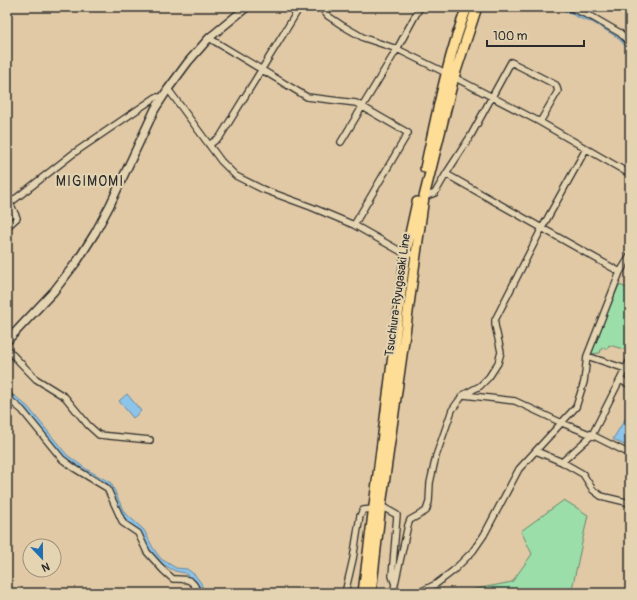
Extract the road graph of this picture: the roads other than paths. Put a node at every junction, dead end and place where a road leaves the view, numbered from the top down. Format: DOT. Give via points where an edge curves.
graph roads {
  1 [pos="247,7"];
  2 [pos="300,7"];
  3 [pos="321,7"];
  4 [pos="420,7"];
  5 [pos="467,7"];
  6 [pos="477,7"];
  7 [pos="568,7"];
  8 [pos="209,38"];
  9 [pos="630,43"];
  10 [pos="397,49"];
  11 [pos="262,69"];
  12 [pos="450,75"];
  13 [pos="168,89"];
  14 [pos="162,97"];
  15 [pos="492,97"];
  16 [pos="362,107"];
  17 [pos="540,122"];
  18 [pos="341,142"];
  19 [pos="209,145"];
  20 [pos="586,149"];
  21 [pos="446,174"];
  22 [pos="630,174"];
  23 [pos="424,197"];
  24 [pos="354,225"];
  25 [pos="7,227"];
  26 [pos="542,228"];
  27 [pos="411,253"];
  28 [pos="630,256"];
  29 [pos="620,272"];
  30 [pos="7,341"];
  31 [pos="7,350"];
  32 [pos="587,356"];
  33 [pos="630,360"];
  34 [pos="626,369"];
  35 [pos="620,380"];
  36 [pos="630,385"];
  37 [pos="7,391"];
  38 [pos="463,395"];
  39 [pos="562,423"];
  40 [pos="592,434"];
  41 [pos="150,440"];
  42 [pos="536,451"];
  43 [pos="630,454"];
  44 [pos="562,462"];
  45 [pos="630,503"];
  46 [pos="377,507"];
  47 [pos="396,585"];
  48 [pos="198,593"];
  49 [pos="345,593"];
  50 [pos="363,593"];
  51 [pos="371,593"];
  52 [pos="393,593"];
  53 [pos="418,593"];
  1 -- 8 [label="street"];
  2 -- 11 [label="street"];
  3 -- 10 [label="street" via="328,16 364,38"];
  4 -- 10 [label="street"];
  5 -- 12 [label="main road, Tsuchiura-Ryugasaki Line" via="461,22"];
  6 -- 12 [label="main road, Tsuchiura-Ryugasaki Line"];
  7 -- 9 [label="street" via="620,33"];
  8 -- 11 [label="street"];
  8 -- 13 [label="street"];
  10 -- 12 [label="street"];
  10 -- 16 [label="street"];
  11 -- 16 [label="street" via="306,97"];
  11 -- 19 [label="street" via="220,137"];
  12 -- 15 [label="street"];
  12 -- 23 [label="main road, Tsuchiura-Ryugasaki Line"];
  12 -- 27 [label="main road, Tsuchiura-Ryugasaki Line"];
  13 -- 14 [label="street"];
  13 -- 19 [label="street"];
  14 -- 25 [label="street" via="156,97 80,149 10,203 18,218"];
  14 -- 30 [label="street" via="95,233 54,291"];
  15 -- 17 [label="street"];
  15 -- 17 [label="street" via="512,62 556,85 558,91"];
  15 -- 21 [label="street"];
  16 -- 18 [label="street"];
  16 -- 24 [label="street" via="408,134"];
  17 -- 20 [label="street"];
  19 -- 24 [label="street" via="236,176 262,189 311,206"];
  20 -- 22 [label="street"];
  20 -- 26 [label="street"];
  21 -- 23 [label="street" via="435,193"];
  21 -- 26 [label="street"];
  23 -- 27 [label="main road, Tsuchiura-Ryugasaki Line"];
  24 -- 27 [label="street" via="400,251"];
  26 -- 29 [label="street"];
  26 -- 38 [label="street" via="495,320 501,352 498,364 480,386"];
  27 -- 46 [label="main road, Tsuchiura-Ryugasaki Line"];
  28 -- 29 [label="street"];
  29 -- 32 [label="street"];
  31 -- 41 [label="street" via="36,379 65,396 99,435"];
  32 -- 34 [label="street"];
  32 -- 39 [label="street" via="584,382 576,407"];
  33 -- 34 [label="street"];
  34 -- 35 [label="street"];
  35 -- 36 [label="street"];
  35 -- 40 [label="street"];
  37 -- 48 [label="street" via="11,401 22,410 62,459 107,488 123,524 138,533 147,552 164,572 173,579 190,580"];
  38 -- 39 [label="street" via="515,401"];
  38 -- 47 [label="street" via="452,410 436,456 426,511 410,520 408,525"];
  39 -- 40 [label="street"];
  39 -- 42 [label="street"];
  40 -- 43 [label="street"];
  40 -- 44 [label="street"];
  42 -- 44 [label="street"];
  42 -- 53 [label="street" via="519,469 484,535 473,550 453,571"];
  44 -- 45 [label="street" via="583,474 593,490 602,496"];
  46 -- 47 [label="street" via="397,515 392,576"];
  46 -- 49 [label="street" via="364,510 360,516"];
  46 -- 50 [label="main road, Tsuchiura-Ryugasaki Line"];
  46 -- 51 [label="main road, Tsuchiura-Ryugasaki Line"];
  47 -- 52 [label="street"];
}
